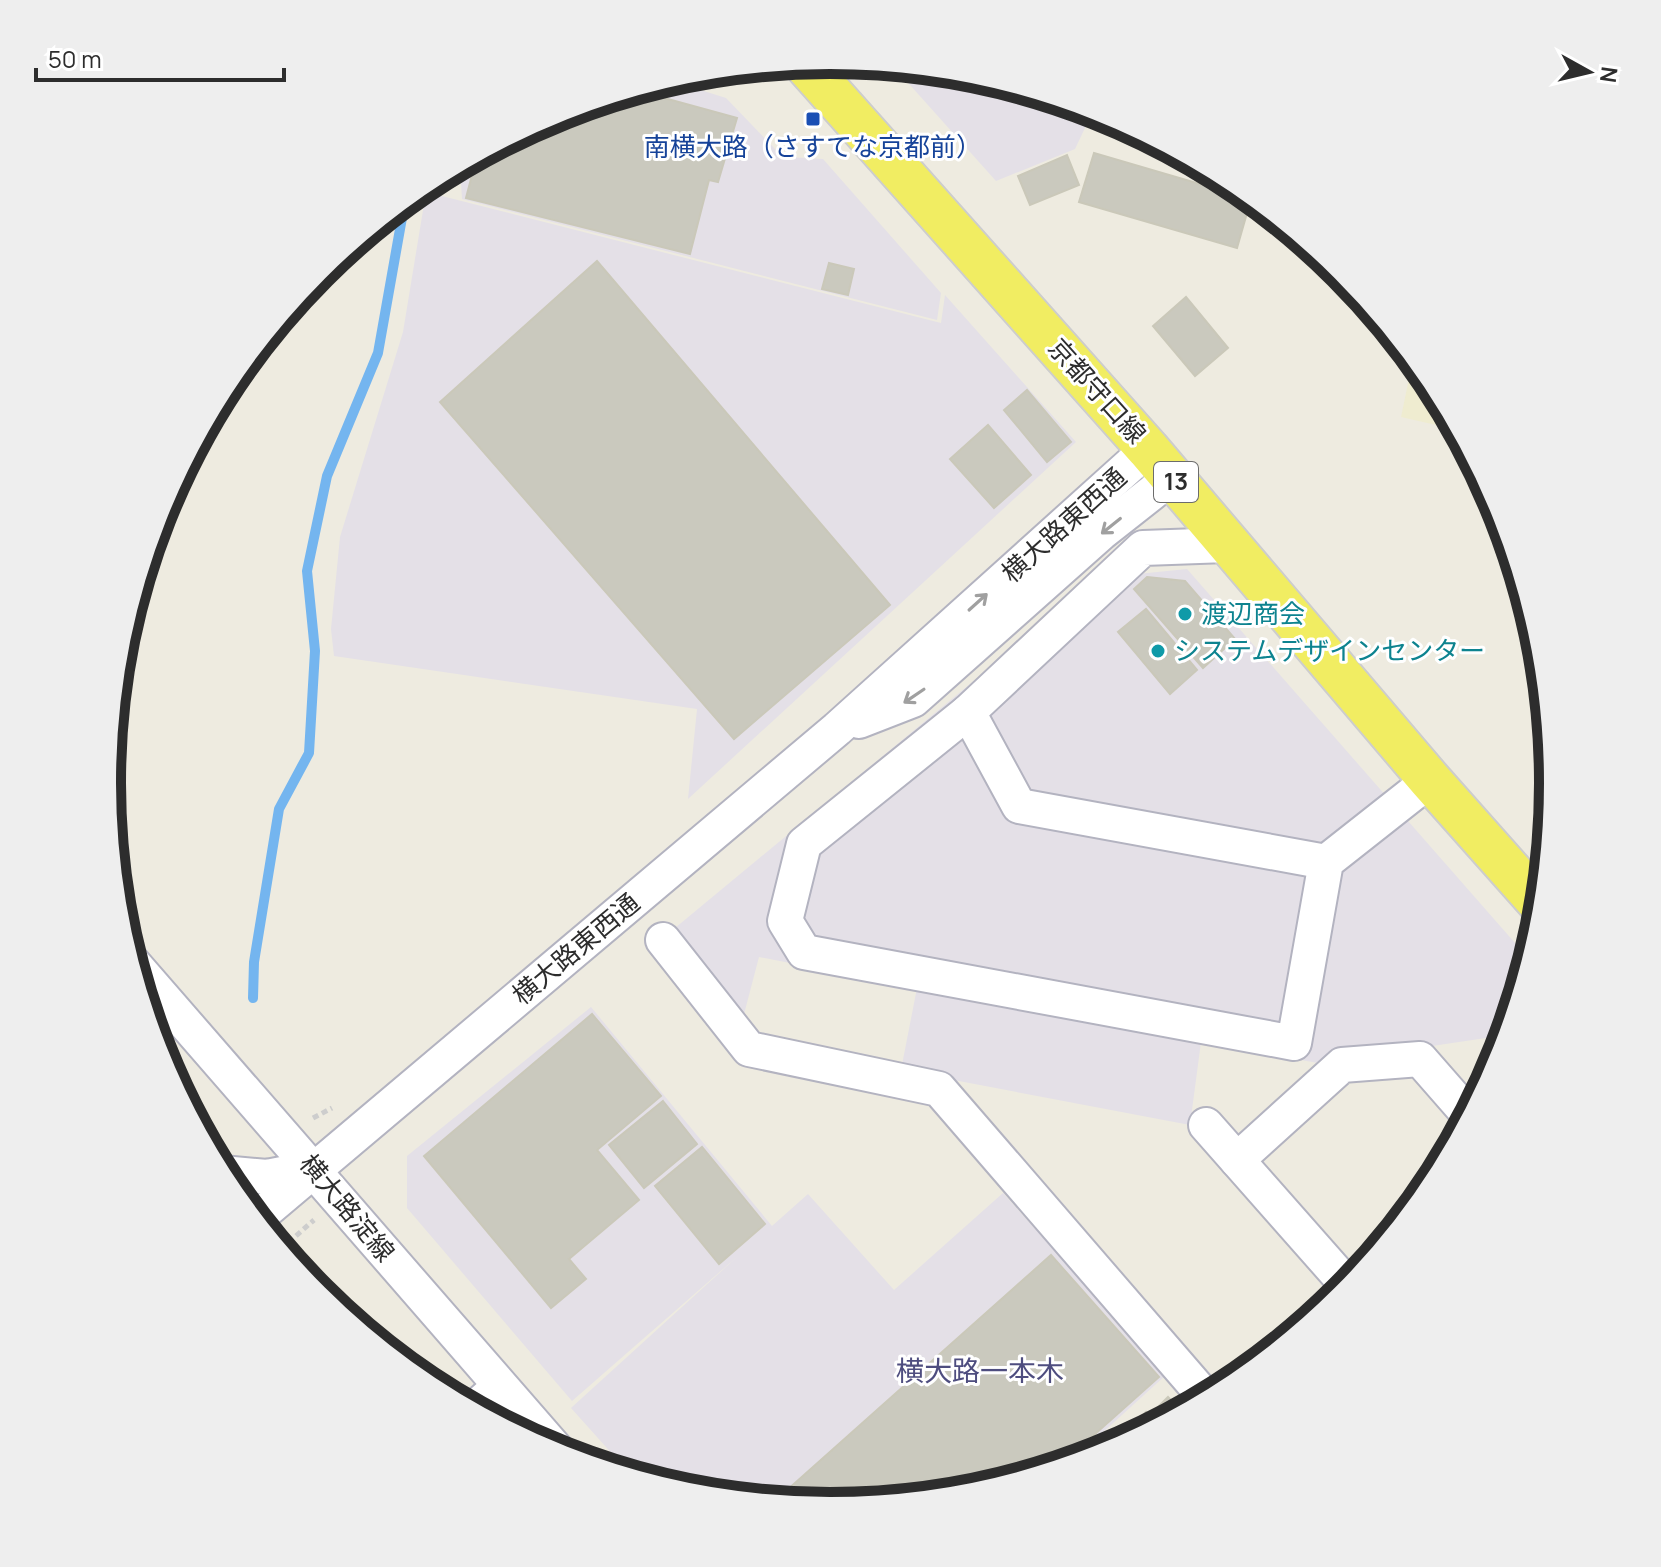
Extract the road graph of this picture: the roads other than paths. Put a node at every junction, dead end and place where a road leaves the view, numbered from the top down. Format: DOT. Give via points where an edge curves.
graph roads {
  1 [pos="814,75"];
  2 [pos="1160,463"];
  3 [pos="1227,545"];
  4 [pos="968,712"];
  5 [pos="1430,780"];
  6 [pos="1326,862"];
  7 [pos="1531,894"];
  8 [pos="663,940"];
  9 [pos="150,982"];
  10 [pos="1462,1107"];
  11 [pos="1206,1125"];
  12 [pos="1237,1160"];
  13 [pos="314,1168"];
  14 [pos="239,1174"];
  15 [pos="265,1211"];
  16 [pos="1340,1277"];
  17 [pos="500,1386"];
  18 [pos="1199,1389"];
  19 [pos="482,1401"];
  20 [pos="539,1430"];
  1 -- 2 [label="main road, 京都守口線 / 13"];
  2 -- 3 [label="main road, 京都守口線 / 13"];
  2 -- 13 [label="street, 横大路東西通" via="1101,533 913,700 837,729"];
  3 -- 4 [label="street" via="1143,548"];
  3 -- 5 [label="main road, 京都守口線 / 13"];
  4 -- 6 [label="street" via="1019,806"];
  4 -- 6 [label="street" via="804,844 785,921 804,952 1294,1043"];
  5 -- 6 [label="street"];
  5 -- 7 [label="main road, 京都守口線 / 13"];
  8 -- 18 [label="street" via="749,1049 939,1089"];
  9 -- 13 [label="street, 横大路淀線"];
  10 -- 12 [label="street" via="1420,1059 1342,1065"];
  11 -- 12 [label="street"];
  12 -- 16 [label="street"];
  13 -- 14 [label="street" via="267,1177"];
  13 -- 15 [label="street, 横大路東西通"];
  13 -- 17 [label="street, 横大路淀線"];
  17 -- 19 [label="street"];
  17 -- 20 [label="street, 横大路淀線"];
}
